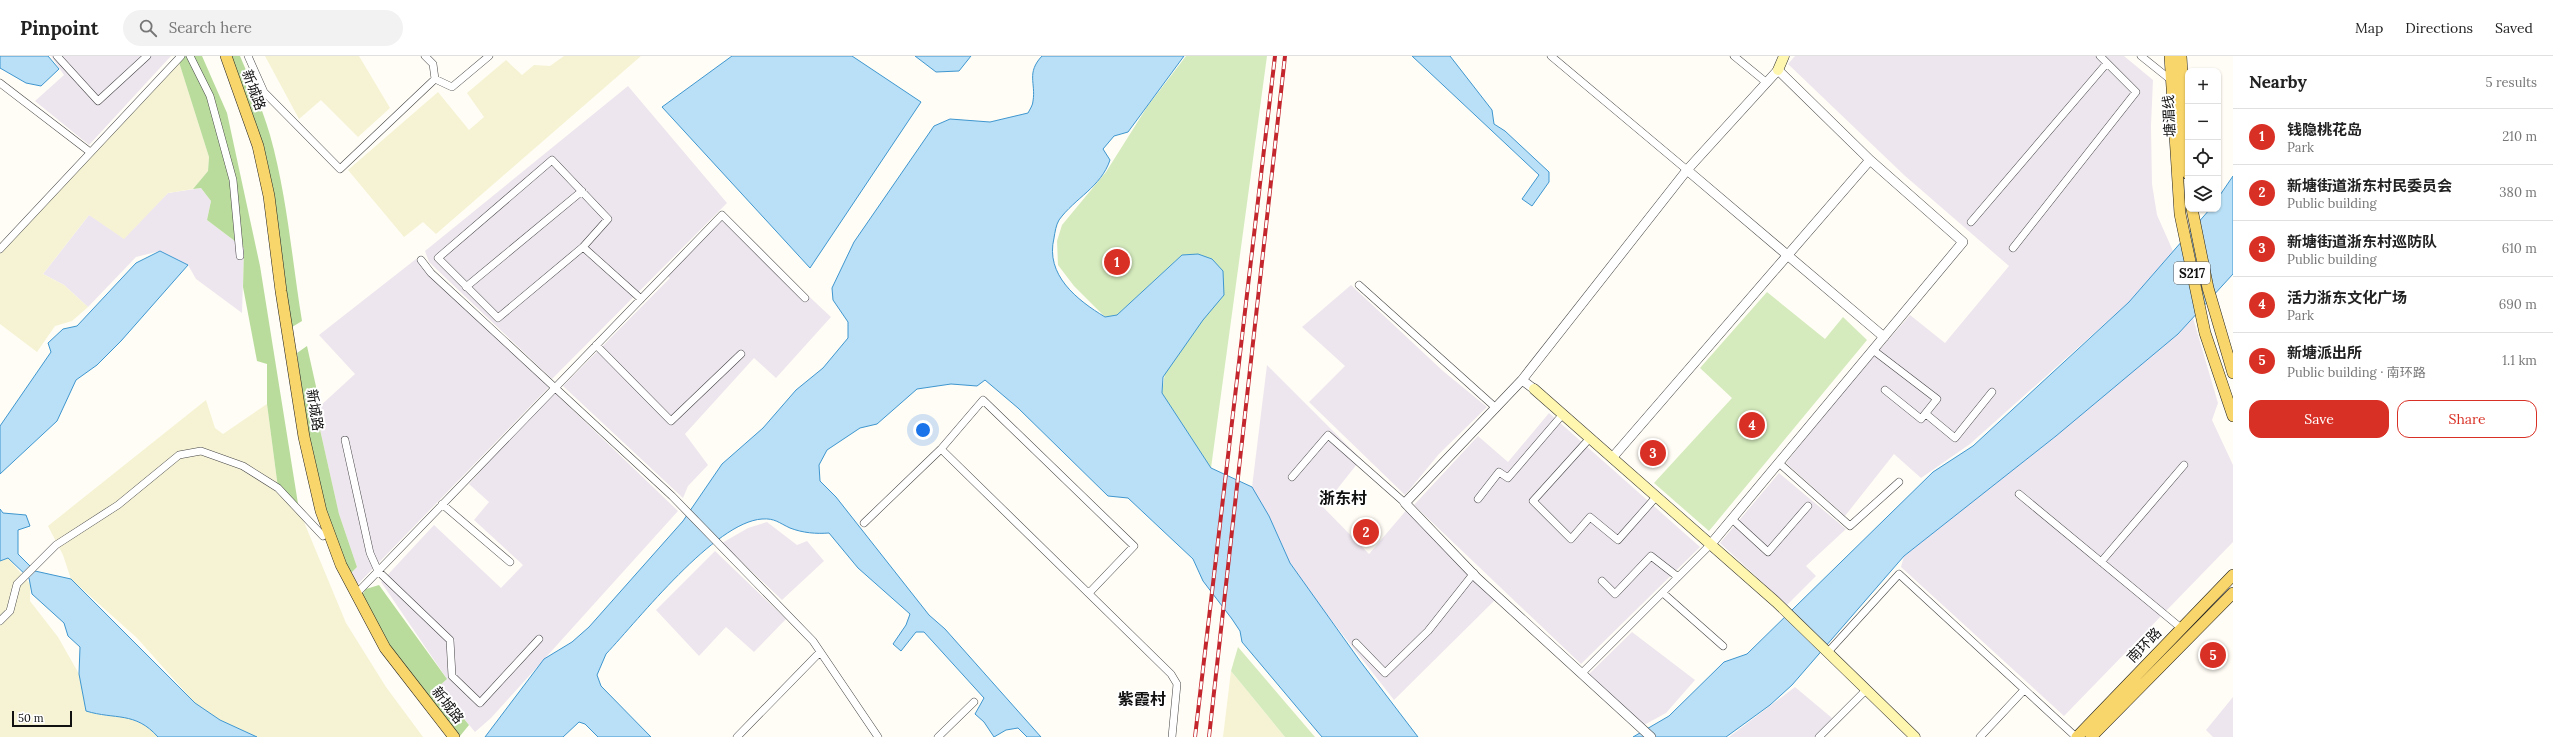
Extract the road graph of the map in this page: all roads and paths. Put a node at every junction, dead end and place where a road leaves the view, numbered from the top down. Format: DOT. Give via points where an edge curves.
graph roads {
  1 [pos="57,56"];
  2 [pos="147,56"];
  3 [pos="181,56"];
  4 [pos="190,56"];
  5 [pos="219,56"];
  6 [pos="226,56"];
  7 [pos="248,56"];
  8 [pos="425,56"];
  9 [pos="489,56"];
  10 [pos="1551,56"];
  11 [pos="1734,56"];
  12 [pos="1784,56"];
  13 [pos="2100,56"];
  14 [pos="2141,56"];
  15 [pos="2170,56"];
  16 [pos="2182,56"];
  17 [pos="2107,63"];
  18 [pos="1778,70"];
  19 [pos="435,79"];
  20 [pos="2171,80"];
  21 [pos="0,83"];
  22 [pos="1767,83"];
  23 [pos="2186,140"];
  24 [pos="90,152"];
  25 [pos="1870,160"];
  26 [pos="1687,170"];
  27 [pos="582,191"];
  28 [pos="2193,212"];
  29 [pos="1971,222"];
  30 [pos="583,247"];
  31 [pos="2013,248"];
  32 [pos="0,249"];
  33 [pos="1787,255"];
  34 [pos="240,256"];
  35 [pos="422,260"];
  36 [pos="1359,285"];
  37 [pos="466,286"];
  38 [pos="804,298"];
  39 [pos="641,299"];
  40 [pos="1884,337"];
  41 [pos="596,345"];
  42 [pos="1873,350"];
  43 [pos="741,354"];
  44 [pos="2233,374"];
  45 [pos="1522,380"];
  46 [pos="555,387"];
  47 [pos="1534,389"];
  48 [pos="1886,390"];
  49 [pos="1992,392"];
  50 [pos="1496,408"];
  51 [pos="1563,414"];
  52 [pos="1926,414"];
  53 [pos="2233,416"];
  54 [pos="1590,438"];
  55 [pos="345,440"];
  56 [pos="941,449"];
  57 [pos="1612,458"];
  58 [pos="1779,463"];
  59 [pos="2184,465"];
  60 [pos="1292,477"];
  61 [pos="1899,482"];
  62 [pos="2019,494"];
  63 [pos="1656,497"];
  64 [pos="1478,499"];
  65 [pos="1405,503"];
  66 [pos="442,504"];
  67 [pos="1808,506"];
  68 [pos="1732,519"];
  69 [pos="864,523"];
  70 [pos="323,536"];
  71 [pos="1711,544"];
  72 [pos="510,562"];
  73 [pos="2101,562"];
  74 [pos="378,571"];
  75 [pos="1474,573"];
  76 [pos="2233,575"];
  77 [pos="1678,577"];
  78 [pos="1602,581"];
  79 [pos="1090,592"];
  80 [pos="1662,593"];
  81 [pos="2233,593"];
  82 [pos="356,594"];
  83 [pos="0,621"];
  84 [pos="2181,628"];
  85 [pos="539,638"];
  86 [pos="1356,643"];
  87 [pos="1723,646"];
  88 [pos="820,652"];
  89 [pos="1828,652"];
  90 [pos="1582,673"];
  91 [pos="1866,690"];
  92 [pos="2024,690"];
  93 [pos="974,702"];
  94 [pos="446,737"];
  95 [pos="454,737"];
  96 [pos="737,737"];
  97 [pos="878,737"];
  98 [pos="938,737"];
  99 [pos="1172,737"];
  100 [pos="1650,737"];
  101 [pos="1819,737"];
  102 [pos="1915,737"];
  103 [pos="1980,737"];
  104 [pos="2076,737"];
  105 [pos="2091,737"];
  1 -- 2 [label="street" via="98,101"];
  3 -- 24 [label="street"];
  4 -- 34 [label="street" via="210,96 233,180"];
  5 -- 70 [label="main road, 新城路" via="252,147 263,197 298,438 315,513"];
  6 -- 82 [label="main road, 新城路" via="258,146 269,196 304,436 321,511 341,565"];
  7 -- 19 [label="street" via="264,92 340,169"];
  8 -- 19 [label="street" via="433,64"];
  9 -- 19 [label="street" via="452,87"];
  10 -- 26 [label="street"];
  11 -- 22 [label="street"];
  12 -- 18 [label="main road"];
  13 -- 17 [label="street"];
  14 -- 20 [label="street"];
  15 -- 20 [label="main road, S217"];
  16 -- 23 [label="main road, 塘湄线"];
  17 -- 29 [label="street"];
  17 -- 31 [label="street" via="2136,92"];
  18 -- 22 [label="street"];
  18 -- 25 [label="street"];
  20 -- 53 [label="main road, S217" via="2180,214 2205,333"];
  21 -- 24 [label="street"];
  22 -- 26 [label="street"];
  24 -- 32 [label="street"];
  25 -- 33 [label="street"];
  25 -- 40 [label="street" via="1963,242"];
  26 -- 33 [label="street"];
  26 -- 45 [label="street"];
  27 -- 30 [label="street" via="608,218"];
  27 -- 37 [label="street"];
  27 -- 37 [label="street" via="552,160 438,258"];
  28 -- 44 [label="main road, S217" via="2217,319"];
  30 -- 37 [label="street" via="498,318"];
  30 -- 39 [label="street"];
  33 -- 40 [label="street"];
  33 -- 57 [label="street"];
  35 -- 46 [label="street" via="431,273"];
  36 -- 50 [label="street"];
  38 -- 39 [label="street" via="722,215"];
  39 -- 41 [label="street"];
  40 -- 42 [label="street"];
  41 -- 43 [label="street" via="671,421"];
  41 -- 46 [label="street"];
  42 -- 52 [label="street" via="1937,399"];
  42 -- 58 [label="street"];
  45 -- 47 [label="street"];
  45 -- 50 [label="street"];
  46 -- 66 [label="street"];
  46 -- 88 [label="street" via="672,496 813,641"];
  47 -- 51 [label="main road"];
  48 -- 52 [label="street" via="1921,419"];
  49 -- 52 [label="street" via="1954,438"];
  50 -- 65 [label="street"];
  51 -- 54 [label="main road"];
  51 -- 64 [label="street" via="1508,478 1499,472"];
  54 -- 57 [label="main road"];
  54 -- 63 [label="street" via="1533,501 1571,539 1590,517 1618,540"];
  55 -- 74 [label="street" via="370,553"];
  56 -- 69 [label="street"];
  56 -- 79 [label="street"];
  56 -- 79 [label="street" via="983,400 1134,546"];
  57 -- 63 [label="main road"];
  58 -- 61 [label="street" via="1850,526"];
  58 -- 68 [label="street"];
  59 -- 73 [label="street"];
  60 -- 65 [label="street" via="1328,435"];
  62 -- 73 [label="street"];
  63 -- 71 [label="main road"];
  65 -- 75 [label="street"];
  66 -- 72 [label="street"];
  66 -- 74 [label="street"];
  67 -- 68 [label="street" via="1768,552"];
  68 -- 71 [label="street"];
  70 -- 83 [label="street" via="278,488 243,466 202,451 179,455 118,505 56,545 17,584 10,611"];
  70 -- 94 [label="main road, 新城路" via="335,567 380,652"];
  71 -- 77 [label="street"];
  71 -- 89 [label="main road"];
  73 -- 84 [label="street"];
  74 -- 82 [label="street"];
  74 -- 85 [label="street" via="450,640 452,676 480,702"];
  75 -- 86 [label="street" via="1428,632 1385,673"];
  75 -- 90 [label="street"];
  76 -- 84 [label="main road, 南环路"];
  77 -- 78 [label="street" via="1651,556 1615,594"];
  77 -- 80 [label="street"];
  79 -- 99 [label="street" via="1171,674 1177,684"];
  80 -- 87 [label="street"];
  80 -- 90 [label="street"];
  81 -- 105 [label="main road, 南环路"];
  82 -- 95 [label="main road, 新城路" via="385,648"];
  84 -- 104 [label="main road, 南环路"];
  88 -- 96 [label="street"];
  88 -- 97 [label="street"];
  89 -- 91 [label="main road"];
  89 -- 92 [label="street" via="1899,574"];
  90 -- 100 [label="street"];
  91 -- 101 [label="street"];
  91 -- 102 [label="main road"];
  92 -- 103 [label="street"];
  92 -- 104 [label="street"];
  93 -- 98 [label="street"];
}
